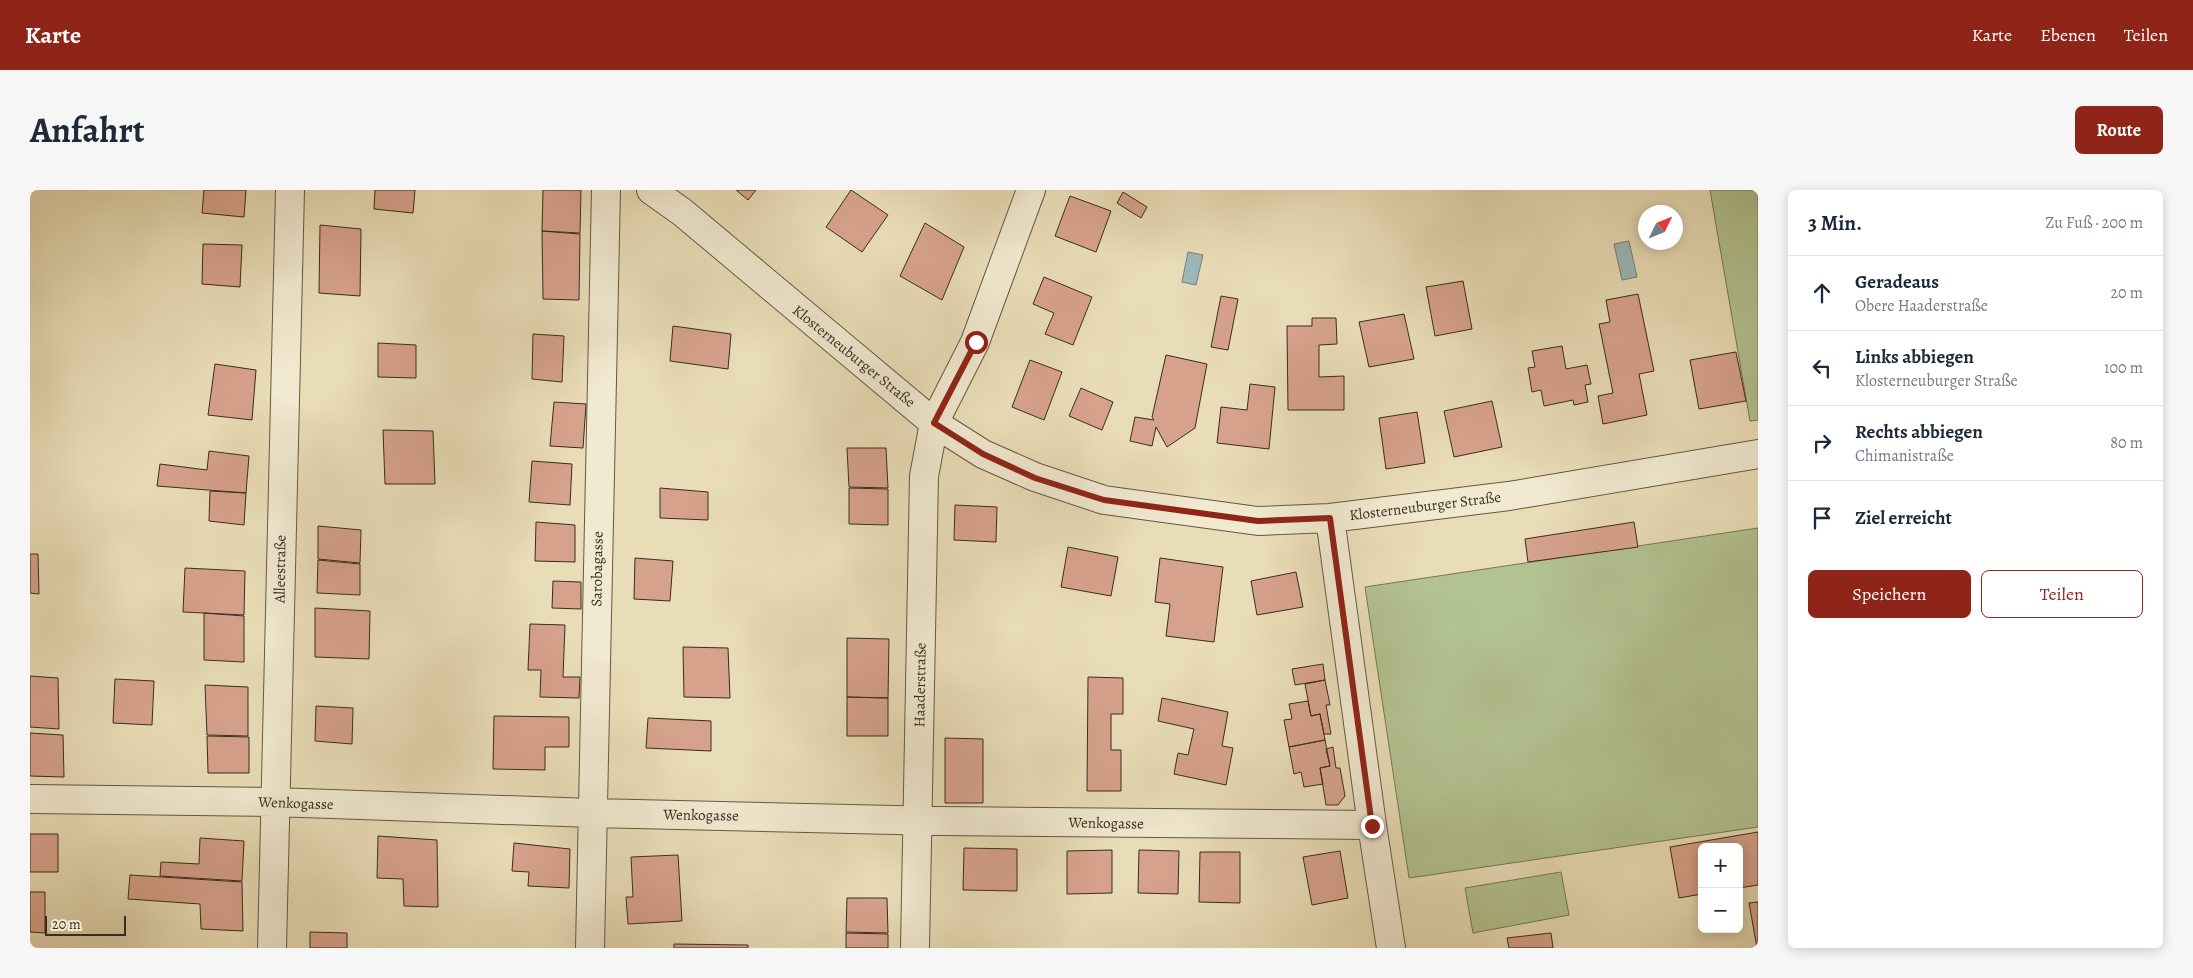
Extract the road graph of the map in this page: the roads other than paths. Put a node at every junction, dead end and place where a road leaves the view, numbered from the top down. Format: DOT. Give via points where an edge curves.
graph roads {
  1 [pos="290,190"];
  2 [pos="606,190"];
  3 [pos="651,190"];
  4 [pos="1031,190"];
  5 [pos="934,423"];
  6 [pos="1758,454"];
  7 [pos="1330,518"];
  8 [pos="30,799"];
  9 [pos="274,802"];
  10 [pos="592,813"];
  11 [pos="917,820"];
  12 [pos="1372,826"];
  13 [pos="272,948"];
  14 [pos="590,948"];
  15 [pos="915,948"];
  16 [pos="1391,948"];
  1 -- 9 [label="street, Alleestraße"];
  2 -- 10 [label="street, Sarobagasse"];
  3 -- 5 [label="street, Klosterneuburger Straße" via="682,212"];
  4 -- 5 [label="street, Haaderstraße" via="976,342"];
  5 -- 7 [label="street, Klosterneuburger Straße" via="983,454 1035,478 1104,500 1258,521"];
  5 -- 11 [label="street, Haaderstraße" via="924,476"];
  6 -- 7 [label="street, Klosterneuburger Straße" via="1509,496"];
  7 -- 12 [label="street"];
  8 -- 9 [label="street, Wenkogasse"];
  9 -- 10 [label="street, Wenkogasse"];
  9 -- 13 [label="street, Alleestraße"];
  10 -- 11 [label="street, Wenkogasse"];
  10 -- 14 [label="street, Sarobagasse"];
  11 -- 12 [label="street, Wenkogasse"];
  11 -- 15 [label="street, Haaderstraße"];
  12 -- 16 [label="street"];
}
